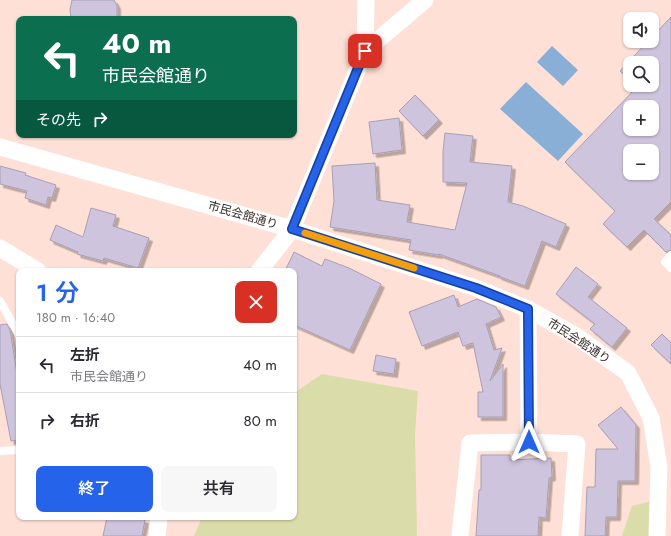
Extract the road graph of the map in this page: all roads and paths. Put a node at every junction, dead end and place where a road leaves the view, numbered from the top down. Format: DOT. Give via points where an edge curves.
graph roads {
  1 [pos="366,0"];
  2 [pos="426,0"];
  3 [pos="365,51"];
  4 [pos="0,147"];
  5 [pos="292,229"];
  6 [pos="0,248"];
  7 [pos="671,255"];
  8 [pos="33,268"];
  9 [pos="262,268"];
  10 [pos="671,268"];
  11 [pos="0,300"];
  12 [pos="528,309"];
  13 [pos="16,329"];
  14 [pos="529,442"];
  15 [pos="16,450"];
  16 [pos="0,451"];
  17 [pos="159,520"];
  18 [pos="157,536"];
  19 [pos="460,536"];
  20 [pos="570,536"];
  21 [pos="658,536"];
  1 -- 3 [label="street"];
  2 -- 3 [label="street"];
  3 -- 5 [label="street"];
  4 -- 5 [label="street, 市民会館通り"];
  5 -- 9 [label="street"];
  5 -- 12 [label="street, 市民会館通り" via="476,288"];
  6 -- 8 [label="street"];
  7 -- 10 [label="lane" via="665,262"];
  11 -- 13 [label="lane"];
  12 -- 14 [label="street"];
  12 -- 21 [label="street, 市民会館通り" via="576,336 628,374 651,418 659,467"];
  14 -- 19 [label="street" via="470,443"];
  14 -- 20 [label="street" via="577,444"];
  15 -- 16 [label="lane"];
  17 -- 18 [label="street"];
}
